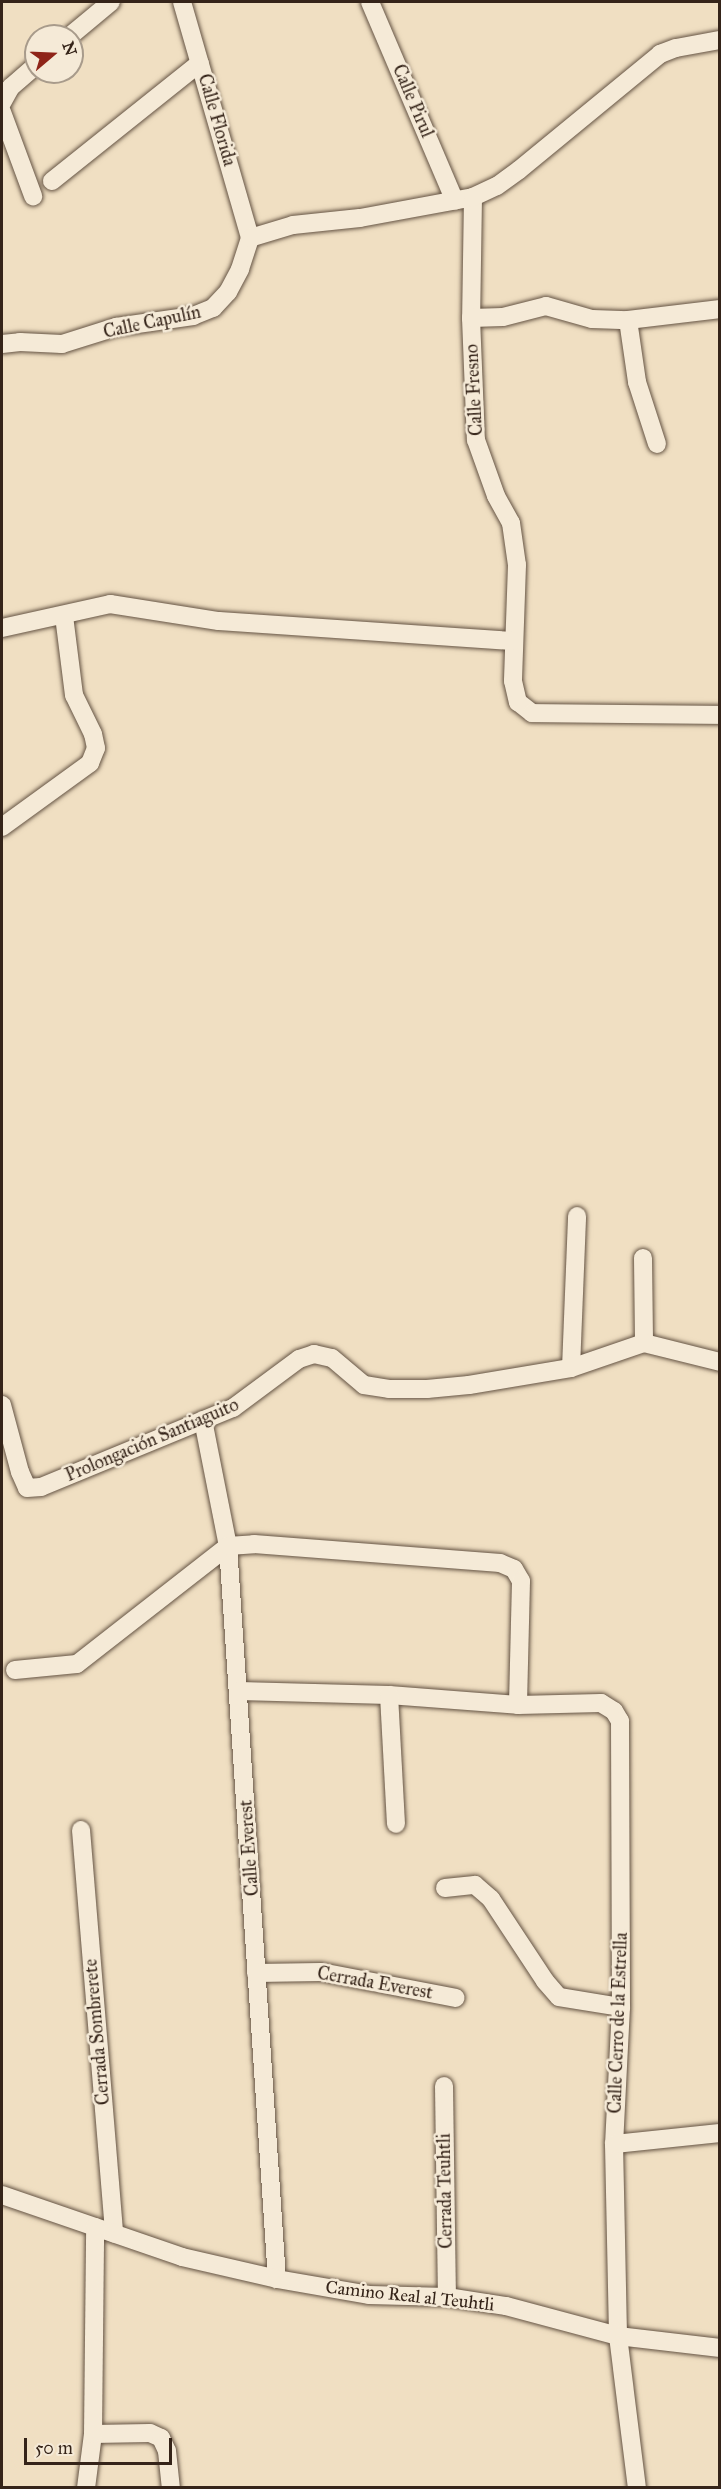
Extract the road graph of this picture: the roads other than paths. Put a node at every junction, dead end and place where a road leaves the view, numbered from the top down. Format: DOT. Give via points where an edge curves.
graph roads {
  1 [pos="182,2"];
  2 [pos="370,2"];
  3 [pos="106,3"];
  4 [pos="83,24"];
  5 [pos="720,40"];
  6 [pos="200,63"];
  7 [pos="24,76"];
  8 [pos="2,103"];
  9 [pos="2,112"];
  10 [pos="52,181"];
  11 [pos="33,196"];
  12 [pos="473,197"];
  13 [pos="455,201"];
  14 [pos="250,238"];
  15 [pos="720,309"];
  16 [pos="471,318"];
  17 [pos="628,320"];
  18 [pos="2,344"];
  19 [pos="657,444"];
  20 [pos="64,616"];
  21 [pos="2,628"];
  22 [pos="512,641"];
  23 [pos="720,715"];
  24 [pos="2,827"];
  25 [pos="577,1216"];
  26 [pos="643,1258"];
  27 [pos="644,1343"];
  28 [pos="720,1362"];
  29 [pos="571,1368"];
  30 [pos="2,1405"];
  31 [pos="203,1420"];
  32 [pos="228,1546"];
  33 [pos="15,1670"];
  34 [pos="239,1691"];
  35 [pos="389,1695"];
  36 [pos="518,1704"];
  37 [pos="396,1824"];
  38 [pos="81,1830"];
  39 [pos="446,1888"];
  40 [pos="256,1973"];
  41 [pos="456,1998"];
  42 [pos="621,2007"];
  43 [pos="444,2086"];
  44 [pos="720,2133"];
  45 [pos="614,2144"];
  46 [pos="2,2195"];
  47 [pos="95,2227"];
  48 [pos="114,2234"];
  49 [pos="277,2279"];
  50 [pos="447,2297"];
  51 [pos="618,2336"];
  52 [pos="720,2348"];
  53 [pos="93,2434"];
  54 [pos="86,2487"];
  55 [pos="171,2487"];
  56 [pos="636,2487"];
  1 -- 6 [label="street, Calle Florida"];
  2 -- 13 [label="street, Calle Pirul"];
  3 -- 4 [label="street"];
  5 -- 12 [label="street" via="660,54 519,170"];
  6 -- 10 [label="street"];
  6 -- 14 [label="street, Calle Florida"];
  7 -- 8 [label="street"];
  9 -- 11 [label="street"];
  12 -- 13 [label="street"];
  12 -- 16 [label="street, Calle Fresno"];
  13 -- 14 [label="street" via="293,225"];
  14 -- 18 [label="street, Calle Capulín" via="228,292 213,308 193,316 116,327 62,344"];
  15 -- 17 [label="street"];
  16 -- 17 [label="street" via="503,317 546,306 592,319"];
  16 -- 22 [label="street, Calle Fresno" via="476,440 496,496 511,523 517,565"];
  17 -- 19 [label="street" via="637,382"];
  20 -- 21 [label="street"];
  20 -- 22 [label="street" via="110,604 219,621"];
  20 -- 24 [label="street" via="74,695 96,748 90,763"];
  22 -- 23 [label="street, Calle Fresno" via="518,702 532,713"];
  25 -- 29 [label="street"];
  26 -- 27 [label="street"];
  27 -- 28 [label="street"];
  27 -- 29 [label="street, Prolongación Santiaguito"];
  29 -- 31 [label="street, Prolongación Santiaguito" via="469,1385 388,1389 364,1385 332,1358 314,1354 299,1359 233,1408"];
  30 -- 31 [label="street, Prolongación Santiaguito" via="27,1488 41,1487"];
  31 -- 32 [label="street, Calle Everest"];
  32 -- 33 [label="street" via="77,1664"];
  32 -- 34 [label="street, Calle Everest"];
  32 -- 36 [label="street" via="500,1563 514,1569 521,1581"];
  34 -- 35 [label="street"];
  34 -- 40 [label="street, Calle Everest"];
  35 -- 36 [label="street"];
  35 -- 37 [label="street"];
  36 -- 42 [label="street, Calle Cerro de la Estrella" via="601,1703 614,1711 620,1721"];
  38 -- 48 [label="street, Cerrada Sombrerete"];
  39 -- 42 [label="street" via="475,1885 492,1899 559,1997"];
  40 -- 41 [label="street, Cerrada Everest" via="321,1972"];
  40 -- 49 [label="street, Calle Everest"];
  42 -- 45 [label="street, Calle Cerro de la Estrella"];
  43 -- 50 [label="street, Cerrada Teuhtli"];
  44 -- 45 [label="street"];
  45 -- 51 [label="street, Calle Cerro de la Estrella"];
  46 -- 47 [label="street, Camino Real al Teuhtli"];
  47 -- 48 [label="street, Camino Real al Teuhtli"];
  47 -- 53 [label="street"];
  48 -- 49 [label="street, Camino Real al Teuhtli" via="182,2257"];
  49 -- 50 [label="street, Camino Real al Teuhtli" via="369,2295"];
  50 -- 51 [label="street, Camino Real al Teuhtli" via="506,2306"];
  51 -- 52 [label="street, Camino Real al Teuhtli"];
  51 -- 56 [label="street, Calle Cerro de la Estrella"];
  53 -- 54 [label="street"];
  53 -- 55 [label="street" via="150,2433 161,2438 167,2451"];
}
